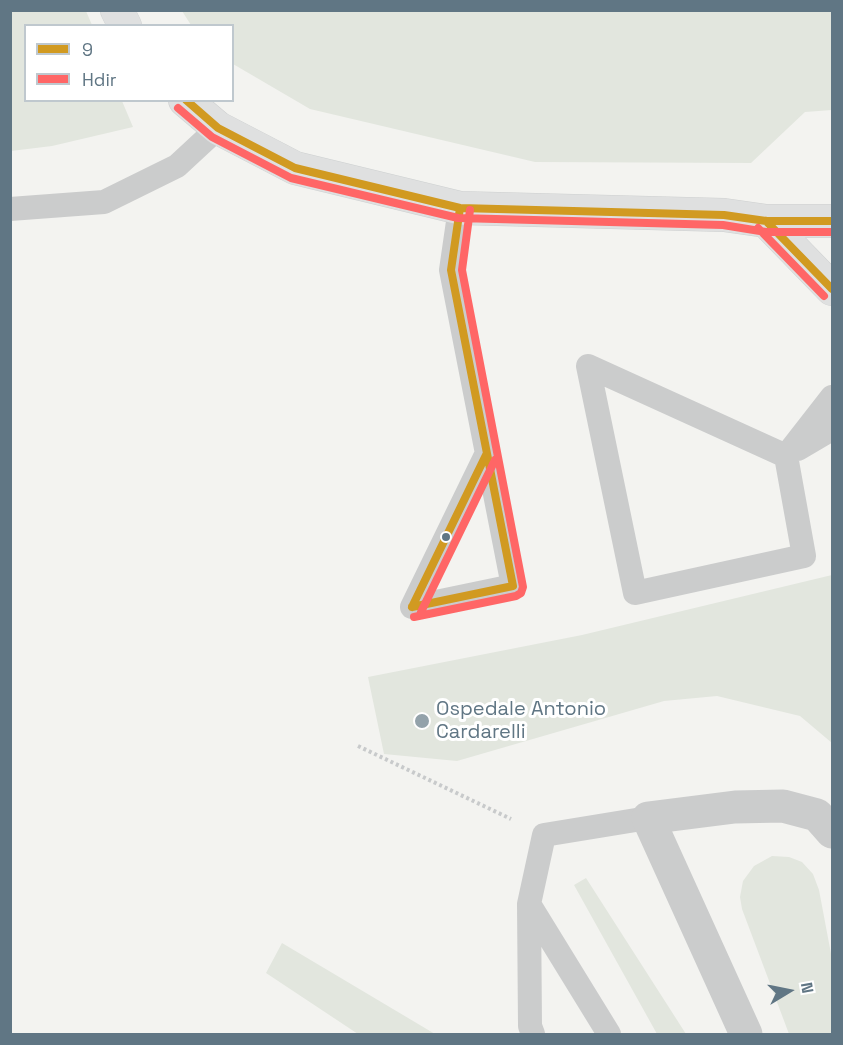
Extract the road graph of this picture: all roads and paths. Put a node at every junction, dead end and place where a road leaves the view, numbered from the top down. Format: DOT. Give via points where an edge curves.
graph roads {
  1 [pos="117,10"];
  2 [pos="124,24"];
  3 [pos="187,102"];
  4 [pos="218,128"];
  5 [pos="460,208"];
  6 [pos="10,209"];
  7 [pos="766,221"];
  8 [pos="832,221"];
  9 [pos="832,289"];
  10 [pos="832,397"];
  11 [pos="832,429"];
  12 [pos="486,455"];
  13 [pos="786,456"];
  14 [pos="358,746"];
  15 [pos="648,818"];
  16 [pos="832,832"];
  17 [pos="544,835"];
  18 [pos="529,904"];
  19 [pos="533,1035"];
  20 [pos="609,1035"];
  21 [pos="746,1035"];
  1 -- 2 [label="main road"];
  3 -- 4 [label="main road"];
  4 -- 5 [label="main road" via="294,168"];
  4 -- 6 [label="lane" via="177,166 104,202"];
  5 -- 7 [label="main road" via="724,215"];
  5 -- 12 [label="lane" via="451,270"];
  7 -- 8 [label="main road"];
  7 -- 9 [label="main road"];
  10 -- 13 [label="lane"];
  11 -- 13 [label="lane"];
  12 -- 12 [label="lane" via="447,536 412,607 513,586"];
  13 -- 13 [label="lane" via="661,399 588,366 635,593 804,556"];
  14 -- 17 [label="path"];
  15 -- 16 [label="street" via="735,807 783,806 817,815"];
  15 -- 17 [label="lane"];
  15 -- 21 [label="street"];
  17 -- 18 [label="lane"];
  18 -- 19 [label="lane"];
  18 -- 20 [label="lane"];
}
